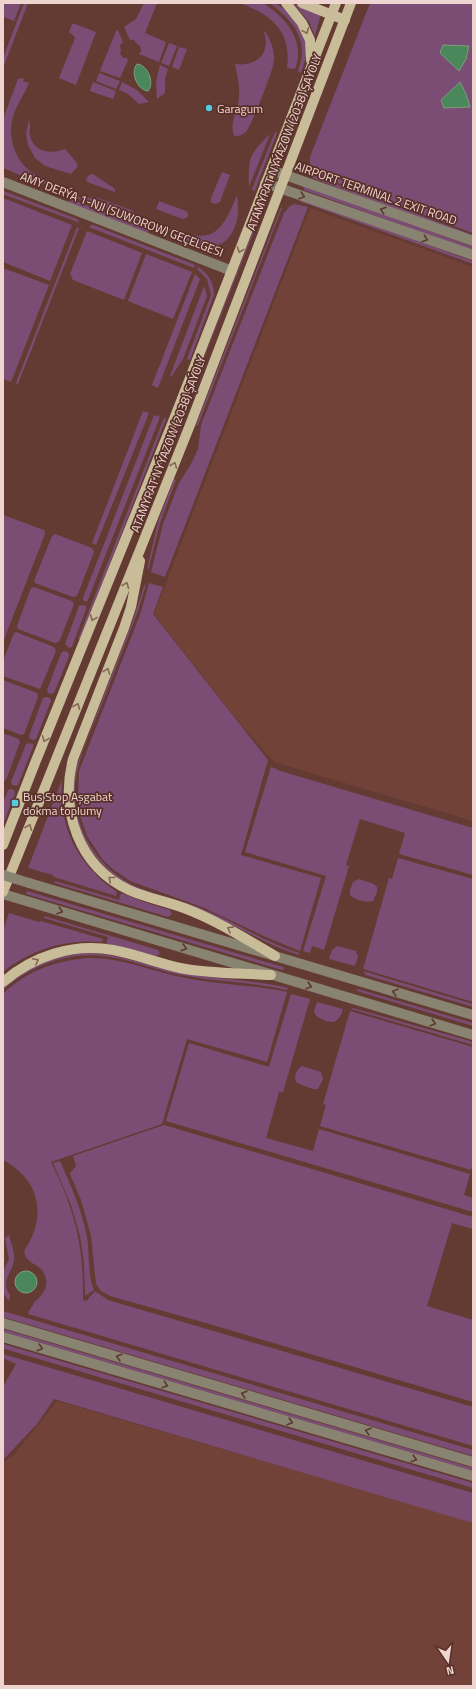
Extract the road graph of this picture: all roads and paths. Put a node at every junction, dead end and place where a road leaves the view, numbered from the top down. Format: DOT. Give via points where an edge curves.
graph roads {
  1 [pos="286,3"];
  2 [pos="302,3"];
  3 [pos="333,6"];
  4 [pos="348,11"];
  5 [pos="311,64"];
  6 [pos="271,170"];
  7 [pos="285,176"];
  8 [pos="3,182"];
  9 [pos="266,183"];
  10 [pos="280,188"];
  11 [pos="473,241"];
  12 [pos="473,256"];
  13 [pos="232,271"];
  14 [pos="145,537"];
  15 [pos="3,845"];
  16 [pos="3,875"];
  17 [pos="3,893"];
  18 [pos="275,956"];
  19 [pos="271,975"];
  20 [pos="3,982"];
  21 [pos="473,1015"];
  22 [pos="473,1035"];
  23 [pos="3,1323"];
  24 [pos="3,1337"];
  25 [pos="473,1462"];
  26 [pos="473,1476"];
  1 -- 5 [label="main road, one-way" via="302,23 310,40"];
  2 -- 3 [label="main road"];
  3 -- 4 [label="main road"];
  3 -- 5 [label="main road, ATAMYRAT NYÝAZOW (2038) ŞAÝOLY"];
  4 -- 7 [label="main road, ATAMYRAT NYÝAZOW (2038) ŞAÝOLY"];
  5 -- 6 [label="main road, ATAMYRAT NYÝAZOW (2038) ŞAÝOLY"];
  6 -- 7 [label="street, AIRPORT TERMINAL 2 EXIT ROAD"];
  6 -- 9 [label="main road, ATAMYRAT NYÝAZOW (2038) ŞAÝOLY"];
  7 -- 10 [label="main road, ATAMYRAT NYÝAZOW (2038) ŞAÝOLY"];
  11 -- 7 [label="street, AIRPORT TERMINAL 2 EXIT ROAD, one-way"];
  8 -- 13 [label="street, AMY DERÝA 1-NJI (SUWOROW) GEÇELGESI"];
  9 -- 10 [label="street"];
  9 -- 13 [label="main road, ATAMYRAT NYÝAZOW (2038) ŞAÝOLY, one-way"];
  10 -- 12 [label="street, one-way"];
  14 -- 10 [label="main road, ATAMYRAT NYÝAZOW (2038) ŞAÝOLY, one-way"];
  13 -- 15 [label="main road, ATAMYRAT NYÝAZOW (2038) ŞAÝOLY, one-way"];
  17 -- 14 [label="main road, ATAMYRAT NYÝAZOW (2038) ŞAÝOLY, one-way"];
  18 -- 14 [label="main road, one-way" via="212,920 139,895 117,883 89,857 73,825 68,805 73,758 128,614"];
  16 -- 18 [label="street, bridge"];
  17 -- 19 [label="street, one-way"];
  21 -- 18 [label="street, one-way"];
  20 -- 19 [label="main road, one-way" via="43,957 65,950 91,947 195,970"];
  19 -- 22 [label="street, one-way"];
  25 -- 23 [label="street, one-way"];
  24 -- 26 [label="street, one-way"];
}
